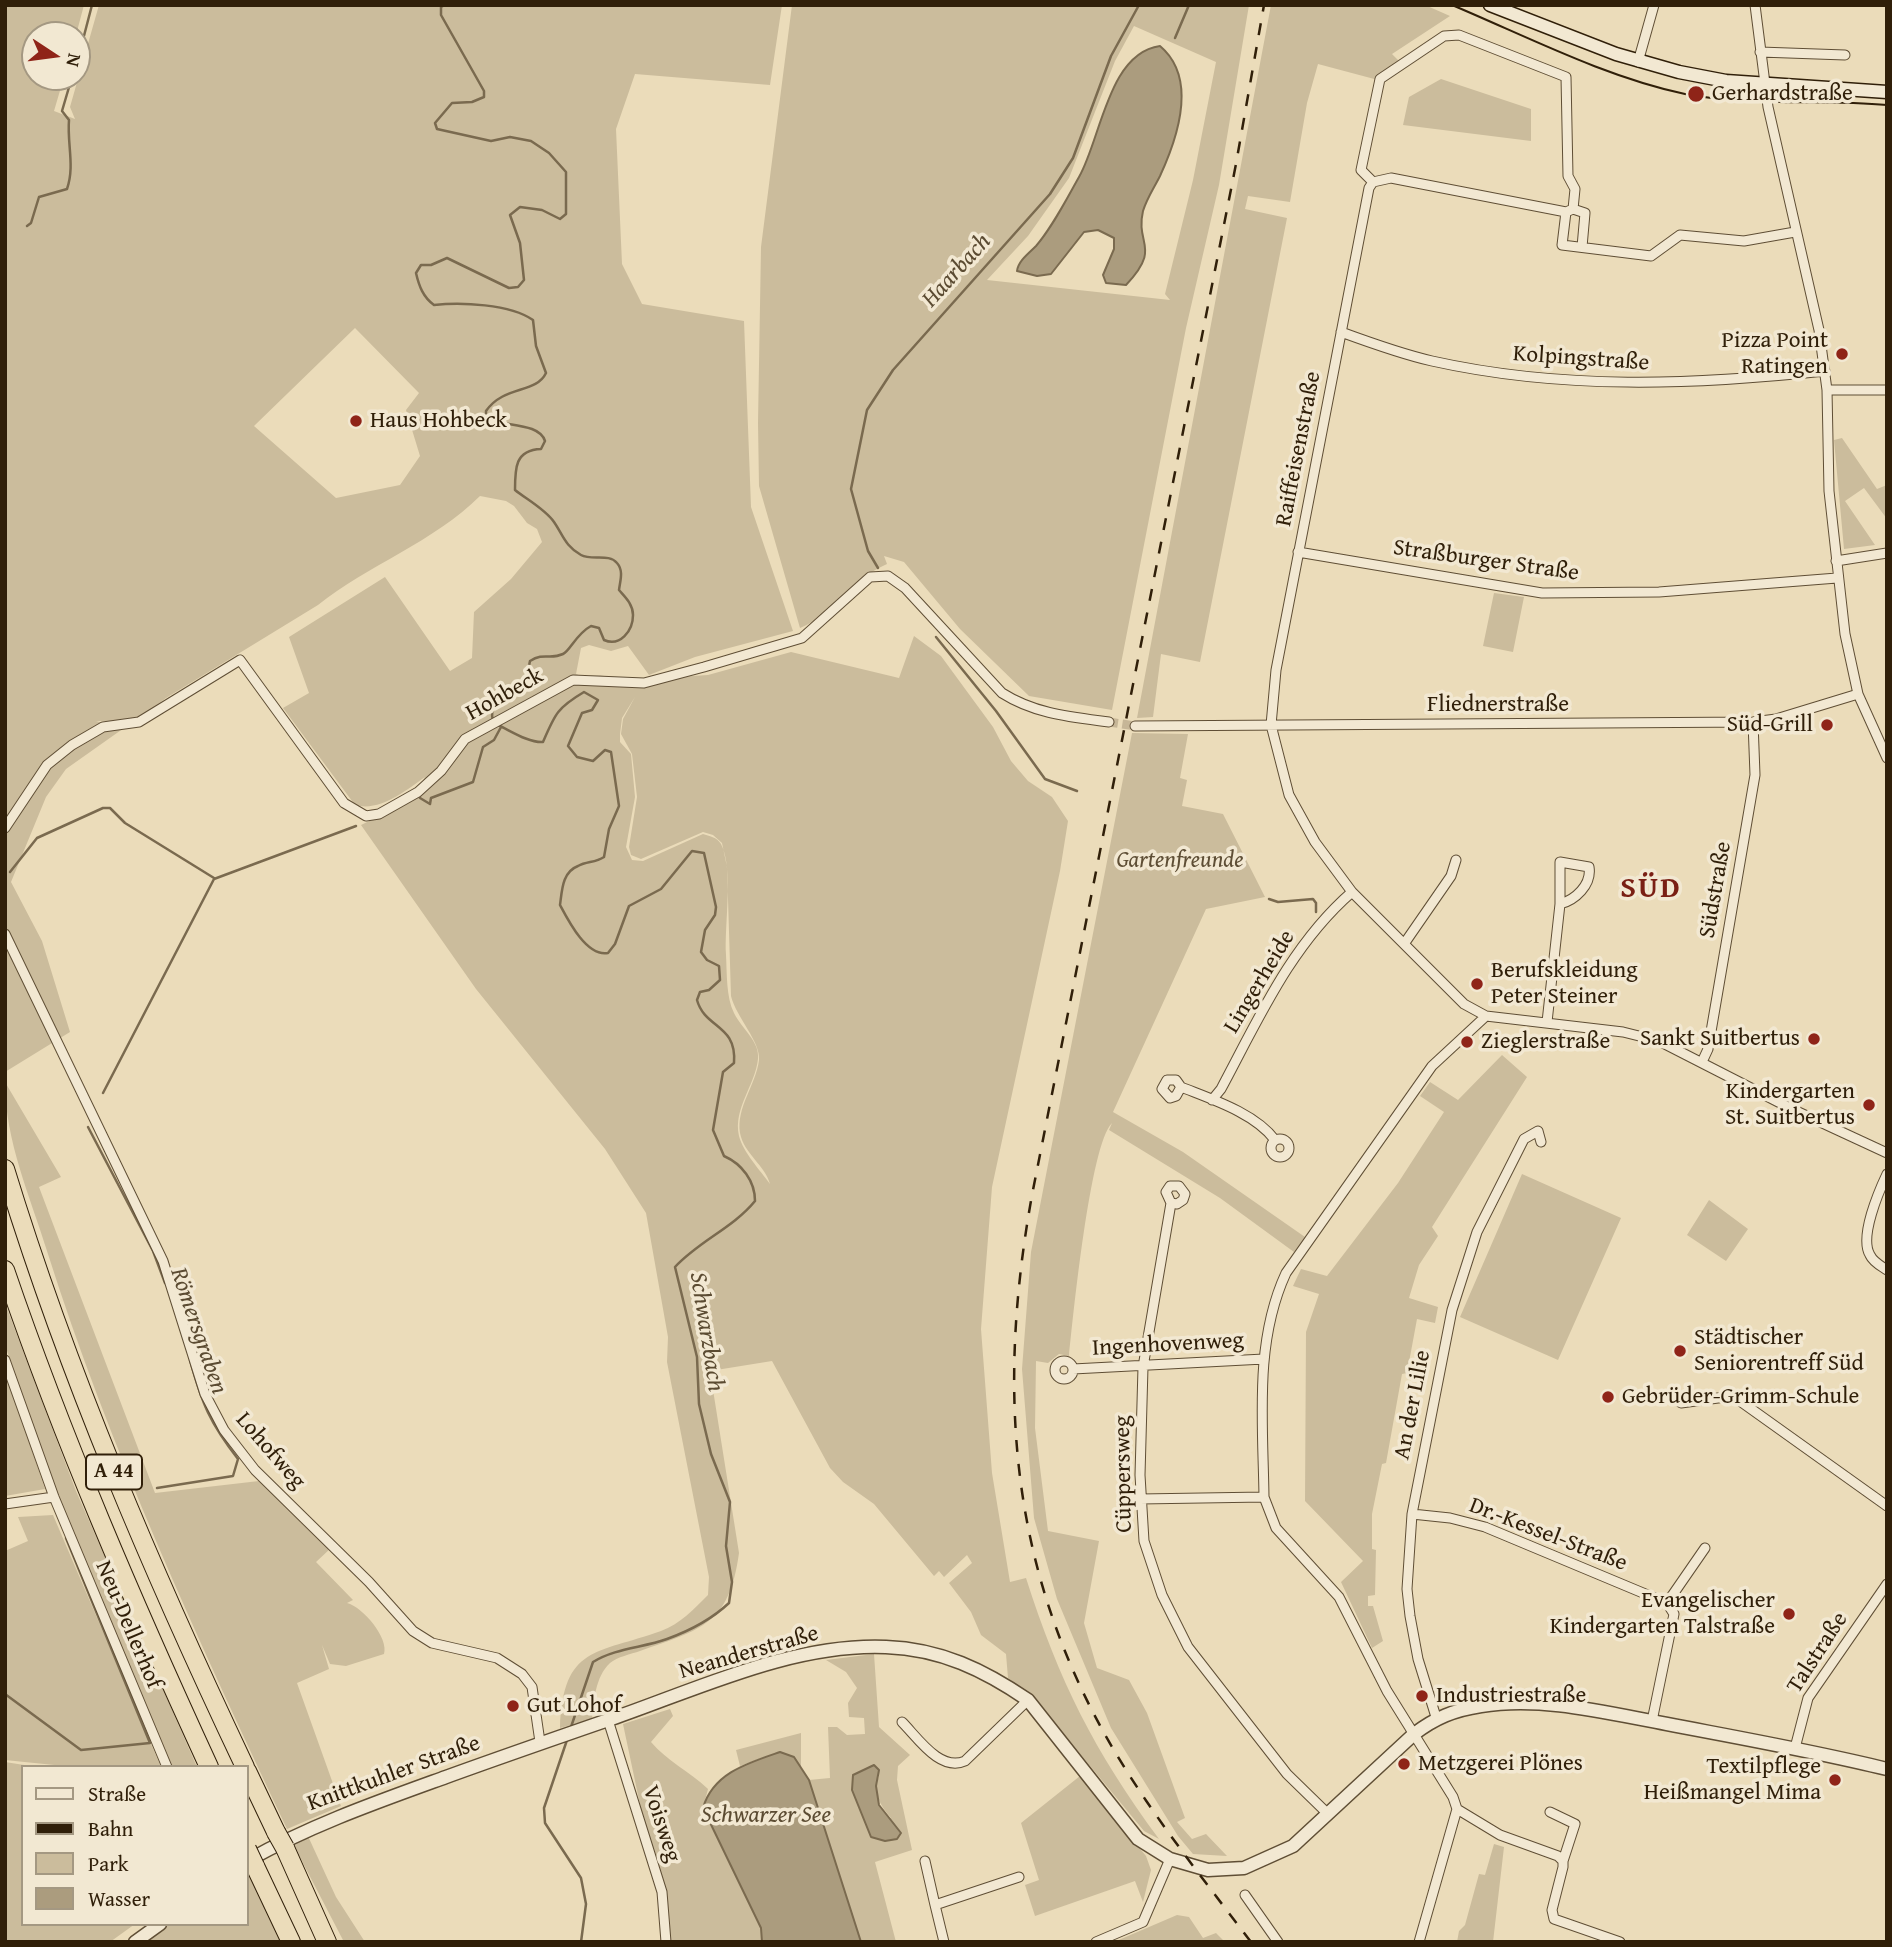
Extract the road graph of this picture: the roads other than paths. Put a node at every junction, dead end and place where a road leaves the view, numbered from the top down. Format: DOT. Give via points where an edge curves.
graph roads {
  1 [pos="1490,5"];
  2 [pos="1654,5"];
  3 [pos="1755,5"];
  4 [pos="1760,52"];
  5 [pos="1845,55"];
  6 [pos="1638,62"];
  7 [pos="1765,83"];
  8 [pos="1887,92"];
  9 [pos="1373,182"];
  10 [pos="1569,211"];
  11 [pos="1795,232"];
  12 [pos="1582,247"];
  13 [pos="1341,332"];
  14 [pos="1825,371"];
  15 [pos="1827,390"];
  16 [pos="1887,390"];
  17 [pos="1298,552"];
  18 [pos="1887,553"];
  19 [pos="1836,561"];
  20 [pos="1837,578"];
  21 [pos="1858,694"];
  22 [pos="1109,722"];
  23 [pos="1754,722"];
  24 [pos="1271,725"];
  25 [pos="1135,726"];
  26 [pos="1887,758"];
  27 [pos="5,828"];
  28 [pos="1456,860"];
  29 [pos="1352,892"];
  30 [pos="1560,904"];
  31 [pos="5,934"];
  32 [pos="1404,944"];
  33 [pos="1486,1016"];
  34 [pos="1547,1022"];
  35 [pos="1702,1062"];
  36 [pos="1181,1087"];
  37 [pos="1212,1100"];
  38 [pos="1275,1140"];
  39 [pos="1541,1142"];
  40 [pos="1887,1153"];
  41 [pos="5,1169"];
  42 [pos="1887,1174"];
  43 [pos="1171,1203"];
  44 [pos="5,1270"];
  45 [pos="1887,1270"];
  46 [pos="1264,1359"];
  47 [pos="5,1360"];
  48 [pos="1143,1367"];
  49 [pos="1073,1369"];
  50 [pos="1681,1403"];
  51 [pos="54,1497"];
  52 [pos="1264,1497"];
  53 [pos="1140,1499"];
  54 [pos="5,1504"];
  55 [pos="1887,1506"];
  56 [pos="1412,1514"];
  57 [pos="1705,1548"];
  58 [pos="1887,1584"];
  59 [pos="1667,1603"];
  60 [pos="1028,1700"];
  61 [pos="1436,1717"];
  62 [pos="608,1720"];
  63 [pos="1653,1721"];
  64 [pos="902,1723"];
  65 [pos="1414,1734"];
  66 [pos="560,1735"];
  67 [pos="540,1742"];
  68 [pos="1795,1748"];
  69 [pos="166,1765"];
  70 [pos="208,1765"];
  71 [pos="244,1765"];
  72 [pos="1887,1769"];
  73 [pos="248,1773"];
  74 [pos="1457,1809"];
  75 [pos="1549,1812"];
  76 [pos="1327,1813"];
  77 [pos="249,1856"];
  78 [pos="1170,1859"];
  79 [pos="925,1861"];
  80 [pos="1563,1861"];
  81 [pos="1019,1877"];
  82 [pos="1245,1895"];
  83 [pos="935,1905"];
  84 [pos="157,1926"];
  85 [pos="135,1942"];
  86 [pos="291,1942"];
  87 [pos="327,1942"];
  88 [pos="666,1942"];
  89 [pos="944,1942"];
  90 [pos="1096,1942"];
  91 [pos="1278,1942"];
  92 [pos="1419,1942"];
  93 [pos="1620,1942"];
  1 -- 6 [label="street"];
  2 -- 6 [label="street"];
  3 -- 4 [label="street"];
  4 -- 5 [label="street"];
  4 -- 7 [label="street"];
  6 -- 7 [label="street" via="1726,81"];
  7 -- 8 [label="street"];
  7 -- 11 [label="street"];
  9 -- 10 [label="street" via="1391,178"];
  9 -- 10 [label="street" via="1361,170 1380,79 1444,36 1459,35 1566,77 1568,176 1575,189"];
  9 -- 13 [label="street, Raiffeisenstraße"];
  10 -- 12 [label="street" via="1585,213 1587,218"];
  10 -- 12 [label="street" via="1562,245"];
  11 -- 12 [label="street" via="1744,241 1680,235 1651,256"];
  11 -- 14 [label="street"];
  13 -- 14 [label="street, Kolpingstraße" via="1430,360 1565,381 1665,383"];
  13 -- 17 [label="street, Raiffeisenstraße"];
  14 -- 15 [label="street"];
  15 -- 16 [label="street"];
  15 -- 19 [label="street"];
  17 -- 20 [label="street, Straßburger Straße" via="1542,593 1659,592"];
  17 -- 24 [label="street, Raiffeisenstraße" via="1276,670"];
  18 -- 19 [label="street"];
  19 -- 20 [label="street"];
  20 -- 21 [label="street"];
  21 -- 23 [label="street, Fliednerstraße"];
  21 -- 26 [label="street"];
  22 -- 27 [label="street, Hohbeck" via="1049,713 1021,705 1002,693 905,588 880,574 860,584 802,638 644,682 573,680 465,739 418,792 379,814 366,816 344,803 240,660 139,722 103,727 72,745 47,765"];
  23 -- 24 [label="street, Fliednerstraße"];
  23 -- 35 [label="street, Südstraße" via="1755,775 1708,1049"];
  24 -- 25 [label="street, Fliednerstraße"];
  24 -- 29 [label="street, Raiffeisenstraße" via="1289,795 1315,842"];
  28 -- 32 [label="street" via="1451,876"];
  29 -- 32 [label="street, Raiffeisenstraße"];
  29 -- 37 [label="street, Lingerheide" via="1289,963"];
  30 -- 30 [label="street" via="1560,862 1589,867 1583,888 1572,901"];
  30 -- 34 [label="street"];
  31 -- 67 [label="street, Lohofweg" via="163,1261 205,1394 224,1430 255,1470 421,1638 497,1658 522,1674 531,1687"];
  32 -- 33 [label="street, Raiffeisenstraße" via="1464,1004"];
  33 -- 34 [label="street"];
  33 -- 46 [label="street" via="1432,1066 1286,1273 1272,1306"];
  34 -- 35 [label="street" via="1659,1041"];
  35 -- 40 [label="street"];
  36 -- 37 [label="street"];
  37 -- 38 [label="street" via="1269,1132"];
  39 -- 56 [label="street, An der Lilie" via="1538,1131 1524,1139 1477,1232 1442,1348"];
  41 -- 71 [label="highway, A 44" via="58,1329 111,1466"];
  42 -- 45 [label="street" via="1872,1208 1868,1246 1871,1258"];
  43 -- 48 [label="street, Cüppersweg"];
  44 -- 70 [label="highway, A 44" via="104,1531"];
  46 -- 48 [label="street, Ingenhovenweg"];
  46 -- 52 [label="street"];
  47 -- 51 [label="street, Neu-Dellerhof"];
  48 -- 49 [label="street, Ingenhovenweg"];
  48 -- 53 [label="street, Cüppersweg"];
  50 -- 55 [label="street" via="1733,1396"];
  51 -- 54 [label="street"];
  51 -- 69 [label="street, Neu-Dellerhof"];
  52 -- 53 [label="street"];
  52 -- 65 [label="street" via="1276,1528 1339,1598"];
  53 -- 76 [label="street, Cüppersweg" via="1151,1568 1188,1647 1287,1774"];
  56 -- 59 [label="street, Dr.-Kessel-Straße" via="1485,1527"];
  56 -- 61 [label="street, An der Lilie" via="1407,1589 1410,1616"];
  57 -- 59 [label="street"];
  58 -- 68 [label="street, Talstraße" via="1808,1698"];
  59 -- 63 [label="street" via="1674,1614"];
  60 -- 62 [label="street, Neanderstraße" via="981,1669 942,1655 859,1648 767,1666"];
  60 -- 64 [label="street" via="965,1761 954,1764 942,1760"];
  60 -- 78 [label="street, Neanderstraße" via="1129,1829 1149,1848"];
  61 -- 63 [label="street" via="1484,1705 1530,1704"];
  61 -- 65 [label="street"];
  62 -- 66 [label="street, Neanderstraße"];
  62 -- 88 [label="street, Voisweg" via="662,1892"];
  63 -- 68 [label="street"];
  65 -- 74 [label="street"];
  65 -- 76 [label="street"];
  66 -- 67 [label="street, Knittkuhler Straße"];
  67 -- 77 [label="street, Knittkuhler Straße" via="346,1812"];
  68 -- 72 [label="street"];
  73 -- 87 [label="highway, A 44, bridge"];
  74 -- 80 [label="street" via="1500,1835"];
  74 -- 92 [label="street"];
  75 -- 80 [label="street" via="1576,1824"];
  76 -- 78 [label="street" via="1293,1846 1244,1868 1208,1870"];
  77 -- 86 [label="highway"];
  78 -- 90 [label="street" via="1143,1922"];
  79 -- 83 [label="street"];
  80 -- 93 [label="street" via="1554,1919"];
  81 -- 83 [label="street"];
  82 -- 91 [label="street"];
  83 -- 89 [label="street"];
  84 -- 85 [label="street"];
}
